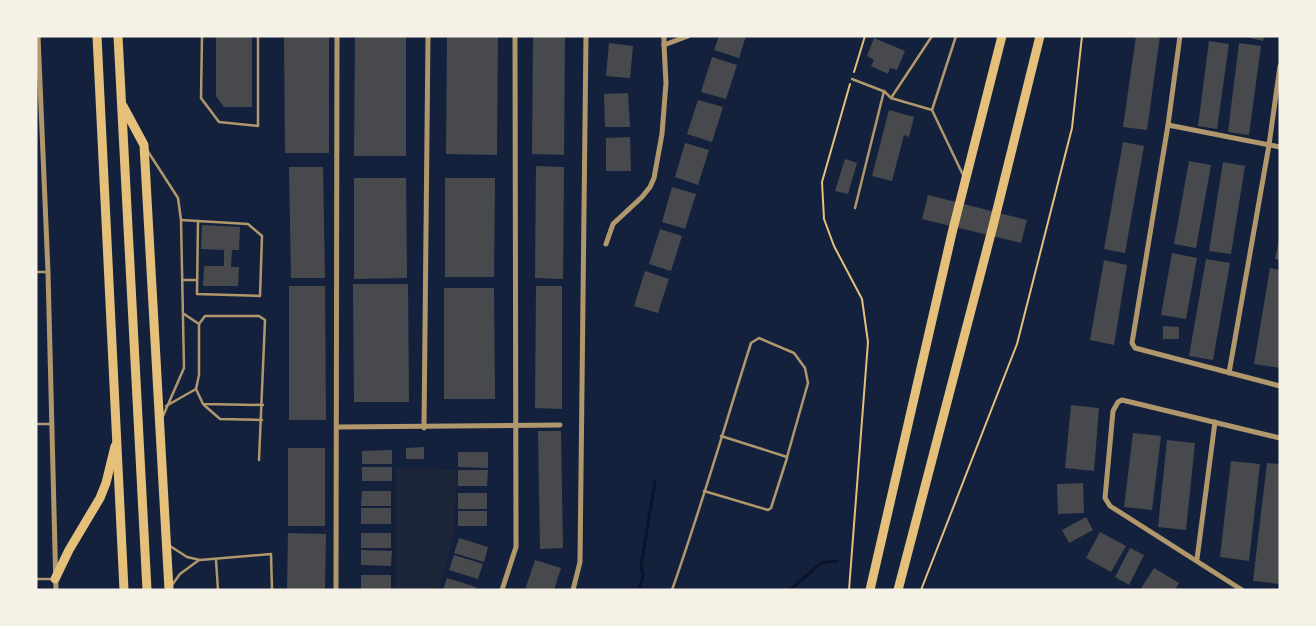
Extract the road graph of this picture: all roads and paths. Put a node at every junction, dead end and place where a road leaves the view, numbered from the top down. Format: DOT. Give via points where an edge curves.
graph roads {
  1 [pos="38,36"];
  2 [pos="97,36"];
  3 [pos="118,36"];
  4 [pos="202,36"];
  5 [pos="258,36"];
  6 [pos="337,36"];
  7 [pos="428,36"];
  8 [pos="515,36"];
  9 [pos="586,36"];
  10 [pos="664,36"];
  11 [pos="688,36"];
  12 [pos="865,36"];
  13 [pos="932,36"];
  14 [pos="956,36"];
  15 [pos="1002,36"];
  16 [pos="1040,36"];
  17 [pos="1082,36"];
  18 [pos="1180,36"];
  19 [pos="664,45"];
  20 [pos="1280,66"];
  21 [pos="852,79"];
  22 [pos="884,91"];
  23 [pos="891,98"];
  24 [pos="122,104"];
  25 [pos="932,110"];
  26 [pos="1168,125"];
  27 [pos="39,130"];
  28 [pos="144,145"];
  29 [pos="1269,145"];
  30 [pos="1280,147"];
  31 [pos="965,181"];
  32 [pos="855,208"];
  33 [pos="181,220"];
  34 [pos="198,221"];
  35 [pos="606,244"];
  36 [pos="36,272"];
  37 [pos="48,272"];
  38 [pos="183,280"];
  39 [pos="197,280"];
  40 [pos="184,314"];
  41 [pos="200,324"];
  42 [pos="1229,373"];
  43 [pos="1280,386"];
  44 [pos="196,390"];
  45 [pos="203,404"];
  46 [pos="263,405"];
  47 [pos="166,406"];
  48 [pos="262,420"];
  49 [pos="1215,422"];
  50 [pos="36,424"];
  51 [pos="52,424"];
  52 [pos="159,424"];
  53 [pos="560,425"];
  54 [pos="516,426"];
  55 [pos="337,428"];
  56 [pos="424,428"];
  57 [pos="118,434"];
  58 [pos="721,436"];
  59 [pos="1280,438"];
  60 [pos="787,457"];
  61 [pos="259,460"];
  62 [pos="704,491"];
  63 [pos="166,540"];
  64 [pos="200,560"];
  65 [pos="216,560"];
  66 [pos="1197,560"];
  67 [pos="36,579"];
  68 [pos="55,579"];
  69 [pos="56,590"];
  70 [pos="124,590"];
  71 [pos="147,590"];
  72 [pos="169,590"];
  73 [pos="218,590"];
  74 [pos="272,590"];
  75 [pos="336,590"];
  76 [pos="502,590"];
  77 [pos="573,590"];
  78 [pos="672,590"];
  79 [pos="849,590"];
  80 [pos="870,590"];
  81 [pos="898,590"];
  82 [pos="921,590"];
  83 [pos="1242,590"];
  1 -- 27 [label="street"];
  2 -- 57 [label="highway"];
  3 -- 24 [label="highway"];
  4 -- 5 [label="lane" via="202,102 219,122 258,126"];
  6 -- 55 [label="street"];
  7 -- 56 [label="street"];
  8 -- 54 [label="street"];
  9 -- 77 [label="street" via="580,562"];
  10 -- 19 [label="street"];
  11 -- 19 [label="street"];
  12 -- 21 [label="path"];
  13 -- 23 [label="lane"];
  14 -- 25 [label="lane"];
  15 -- 31 [label="highway"];
  16 -- 81 [label="highway" via="994,226"];
  17 -- 82 [label="path" via="1072,128 1017,344"];
  18 -- 26 [label="street"];
  19 -- 35 [label="street" via="666,92 654,178 642,197 613,224"];
  20 -- 29 [label="street"];
  21 -- 22 [label="lane"];
  21 -- 79 [label="path" via="822,182 824,219 834,246 862,299 868,342"];
  22 -- 23 [label="lane"];
  22 -- 32 [label="lane"];
  23 -- 25 [label="lane"];
  24 -- 28 [label="highway"];
  24 -- 71 [label="highway"];
  25 -- 31 [label="lane"];
  26 -- 29 [label="street"];
  26 -- 42 [label="street" via="1132,343 1135,348"];
  27 -- 37 [label="street"];
  28 -- 33 [label="lane" via="178,198"];
  28 -- 52 [label="highway"];
  29 -- 30 [label="street"];
  29 -- 42 [label="street"];
  31 -- 80 [label="highway"];
  33 -- 34 [label="lane"];
  33 -- 38 [label="lane"];
  34 -- 39 [label="lane"];
  34 -- 39 [label="lane" via="248,224 262,236 262,293 256,296 200,296"];
  36 -- 37 [label="lane"];
  37 -- 51 [label="street"];
  38 -- 39 [label="lane"];
  38 -- 40 [label="lane"];
  40 -- 41 [label="lane"];
  40 -- 47 [label="lane" via="184,368"];
  41 -- 44 [label="lane"];
  41 -- 46 [label="lane" via="205,316 259,316 266,320"];
  42 -- 43 [label="street"];
  44 -- 45 [label="lane"];
  44 -- 47 [label="lane"];
  45 -- 46 [label="lane"];
  45 -- 48 [label="lane" via="220,419"];
  46 -- 48 [label="lane"];
  47 -- 52 [label="lane"];
  48 -- 61 [label="lane"];
  49 -- 59 [label="street"];
  49 -- 66 [label="street"];
  49 -- 66 [label="street" via="1122,400 1113,411 1105,498 1110,506"];
  50 -- 51 [label="lane"];
  51 -- 68 [label="street"];
  52 -- 63 [label="highway"];
  53 -- 54 [label="street"];
  54 -- 56 [label="street"];
  54 -- 76 [label="street" via="516,547"];
  55 -- 56 [label="street"];
  55 -- 75 [label="street"];
  57 -- 68 [label="highway" via="100,498 68,550"];
  57 -- 70 [label="highway"];
  58 -- 60 [label="lane"];
  58 -- 60 [label="lane" via="751,343 760,338 794,353 805,368 808,383"];
  58 -- 62 [label="lane"];
  60 -- 62 [label="lane" via="768,510"];
  62 -- 78 [label="lane"];
  63 -- 64 [label="lane" via="187,557"];
  63 -- 72 [label="highway"];
  64 -- 65 [label="lane"];
  64 -- 72 [label="lane" via="180,574"];
  65 -- 73 [label="lane"];
  65 -- 74 [label="lane" via="271,554"];
  66 -- 83 [label="street"];
  67 -- 68 [label="lane"];
  68 -- 69 [label="street"];
}
